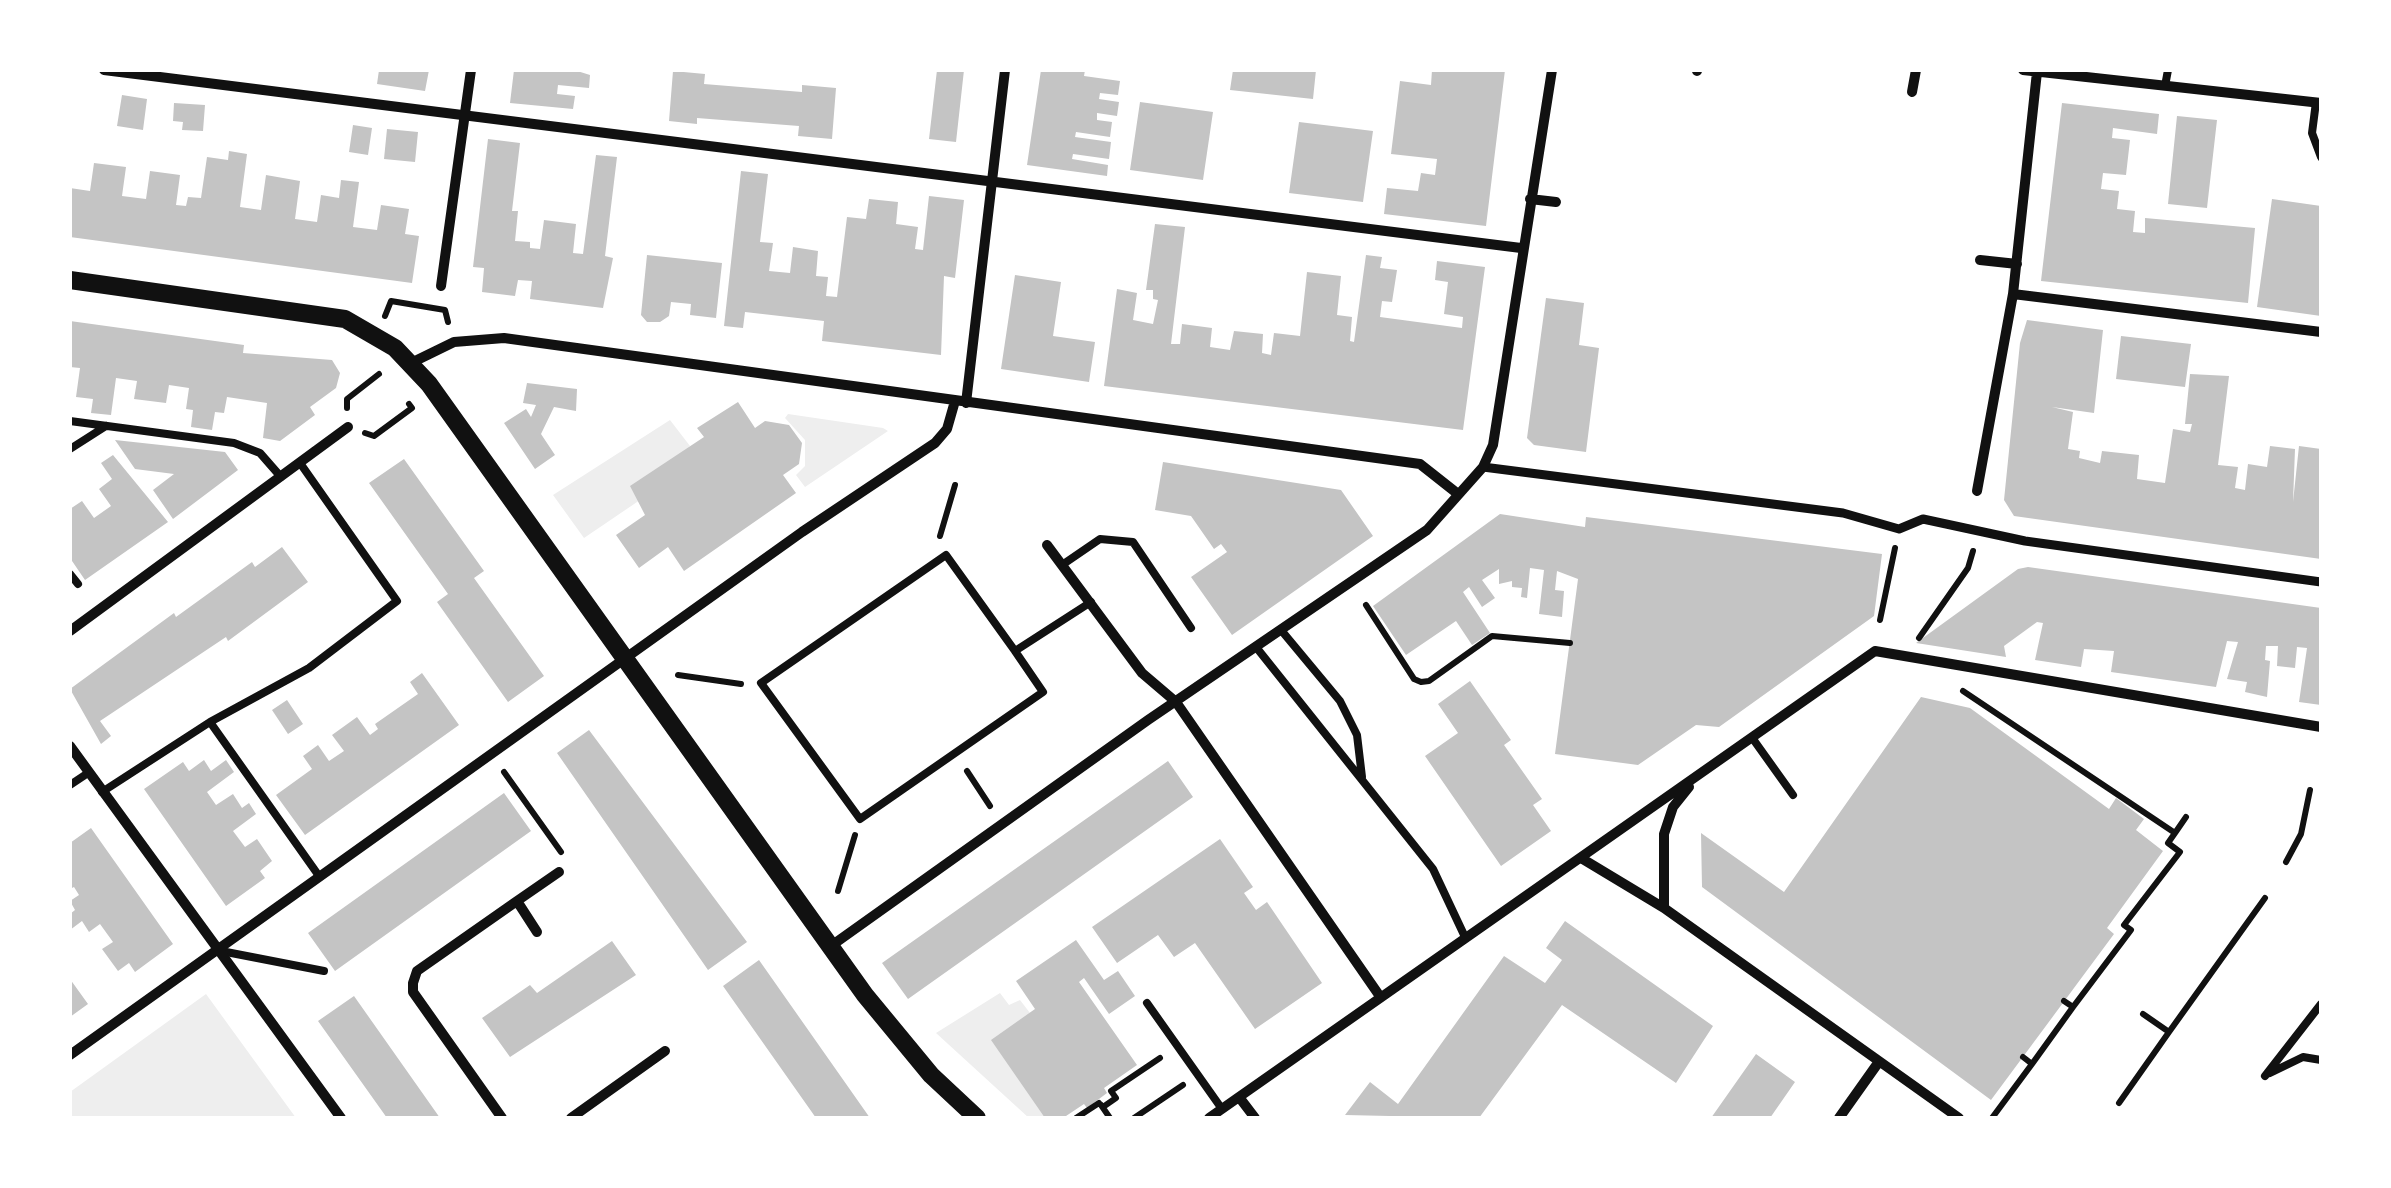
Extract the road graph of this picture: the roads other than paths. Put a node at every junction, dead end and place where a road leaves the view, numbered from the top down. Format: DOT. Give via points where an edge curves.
graph roads {
  1 [pos="104,70"];
  2 [pos="471,70"];
  3 [pos="1005,70"];
  4 [pos="1552,70"];
  5 [pos="1916,70"];
  6 [pos="2023,70"];
  7 [pos="2168,70"];
  8 [pos="2036,72"];
  9 [pos="2166,86"];
  10 [pos="1912,92"];
  11 [pos="2319,102"];
  12 [pos="466,117"];
  13 [pos="2321,157"];
  14 [pos="994,182"];
  15 [pos="1530,199"];
  16 [pos="1556,202"];
  17 [pos="1521,248"];
  18 [pos="1980,260"];
  19 [pos="2016,264"];
  20 [pos="70,280"];
  21 [pos="441,286"];
  22 [pos="2014,294"];
  23 [pos="2321,332"];
  24 [pos="410,363"];
  25 [pos="960,402"];
  26 [pos="70,420"];
  27 [pos="106,426"];
  28 [pos="348,427"];
  29 [pos="70,449"];
  30 [pos="300,463"];
  31 [pos="1484,467"];
  32 [pos="280,477"];
  33 [pos="1977,491"];
  34 [pos="1458,494"];
  35 [pos="1047,545"];
  36 [pos="1062,565"];
  37 [pos="70,574"];
  38 [pos="2321,582"];
  39 [pos="78,584"];
  40 [pos="1091,602"];
  41 [pos="1190,628"];
  42 [pos="70,630"];
  43 [pos="1281,630"];
  44 [pos="1256,647"];
  45 [pos="1015,650"];
  46 [pos="624,658"];
  47 [pos="1176,702"];
  48 [pos="210,722"];
  49 [pos="2321,728"];
  50 [pos="1753,740"];
  51 [pos="70,746"];
  52 [pos="88,773"];
  53 [pos="1362,776"];
  54 [pos="1696,777"];
  55 [pos="70,785"];
  56 [pos="102,792"];
  57 [pos="1793,795"];
  58 [pos="1581,858"];
  59 [pos="559,872"];
  60 [pos="320,876"];
  61 [pos="517,901"];
  62 [pos="1664,908"];
  63 [pos="537,932"];
  64 [pos="1465,937"];
  65 [pos="831,946"];
  66 [pos="216,951"];
  67 [pos="324,972"];
  68 [pos="1380,995"];
  69 [pos="1147,1003"];
  70 [pos="2321,1004"];
  71 [pos="666,1051"];
  72 [pos="70,1055"];
  73 [pos="2321,1060"];
  74 [pos="1878,1063"];
  75 [pos="1239,1096"];
  76 [pos="1222,1109"];
  77 [pos="341,1118"];
  78 [pos="502,1118"];
  79 [pos="572,1118"];
  80 [pos="978,1118"];
  81 [pos="1208,1118"];
  82 [pos="1254,1118"];
  83 [pos="1839,1118"];
  84 [pos="1959,1118"];
  1 -- 12 [label="street"];
  2 -- 12 [label="street"];
  3 -- 14 [label="street"];
  4 -- 15 [label="street"];
  5 -- 10 [label="street"];
  6 -- 8 [label="street"];
  7 -- 9 [label="lane"];
  8 -- 9 [label="street"];
  8 -- 19 [label="street"];
  9 -- 11 [label="street"];
  11 -- 13 [label="lane" via="2312,133"];
  12 -- 14 [label="street"];
  12 -- 21 [label="street"];
  14 -- 17 [label="street"];
  14 -- 25 [label="street"];
  15 -- 16 [label="street"];
  15 -- 17 [label="street"];
  17 -- 31 [label="street" via="1493,444"];
  18 -- 19 [label="street"];
  19 -- 22 [label="street"];
  20 -- 24 [label="street" via="345,319"];
  22 -- 23 [label="street"];
  22 -- 33 [label="street"];
  24 -- 25 [label="street" via="454,342 504,338"];
  24 -- 46 [label="street"];
  25 -- 34 [label="street" via="1420,464"];
  25 -- 46 [label="street" via="935,443"];
  26 -- 27 [label="lane"];
  27 -- 29 [label="lane"];
  27 -- 32 [label="lane" via="248,447"];
  28 -- 30 [label="street"];
  30 -- 32 [label="street"];
  30 -- 48 [label="lane" via="397,601 309,668"];
  31 -- 34 [label="street"];
  31 -- 38 [label="street" via="1843,514 1900,528 1923,519 2025,541"];
  32 -- 42 [label="street"];
  34 -- 43 [label="street" via="1427,530"];
  35 -- 36 [label="street"];
  36 -- 40 [label="street"];
  36 -- 41 [label="lane" via="1100,539 1133,542"];
  37 -- 39 [label="lane"];
  40 -- 45 [label="lane"];
  40 -- 47 [label="street" via="1142,674"];
  43 -- 44 [label="street"];
  43 -- 53 [label="lane" via="1340,701 1357,735"];
  44 -- 47 [label="street"];
  44 -- 53 [label="lane"];
  45 -- 45 [label="lane" via="946,554 761,683 860,820 1042,692"];
  46 -- 60 [label="street"];
  46 -- 65 [label="street"];
  47 -- 65 [label="street"];
  47 -- 68 [label="street"];
  48 -- 56 [label="lane"];
  48 -- 60 [label="lane"];
  49 -- 50 [label="street" via="1875,651"];
  50 -- 54 [label="street"];
  50 -- 57 [label="lane"];
  51 -- 52 [label="street"];
  52 -- 55 [label="lane"];
  52 -- 56 [label="street"];
  53 -- 64 [label="lane" via="1433,868"];
  54 -- 58 [label="street"];
  54 -- 62 [label="street" via="1673,807 1664,834"];
  56 -- 66 [label="street"];
  58 -- 62 [label="street"];
  58 -- 64 [label="street"];
  59 -- 61 [label="street"];
  60 -- 66 [label="street"];
  61 -- 63 [label="street"];
  61 -- 78 [label="street" via="418,971 413,983"];
  62 -- 74 [label="street"];
  64 -- 68 [label="street"];
  65 -- 80 [label="street" via="931,1075"];
  66 -- 67 [label="lane"];
  66 -- 72 [label="street"];
  66 -- 77 [label="street"];
  68 -- 75 [label="street"];
  69 -- 76 [label="lane"];
  70 -- 73 [label="lane" via="2265,1076 2303,1057"];
  71 -- 79 [label="street"];
  74 -- 83 [label="street"];
  74 -- 84 [label="street"];
  75 -- 76 [label="street"];
  75 -- 82 [label="street"];
  76 -- 81 [label="street"];
}
